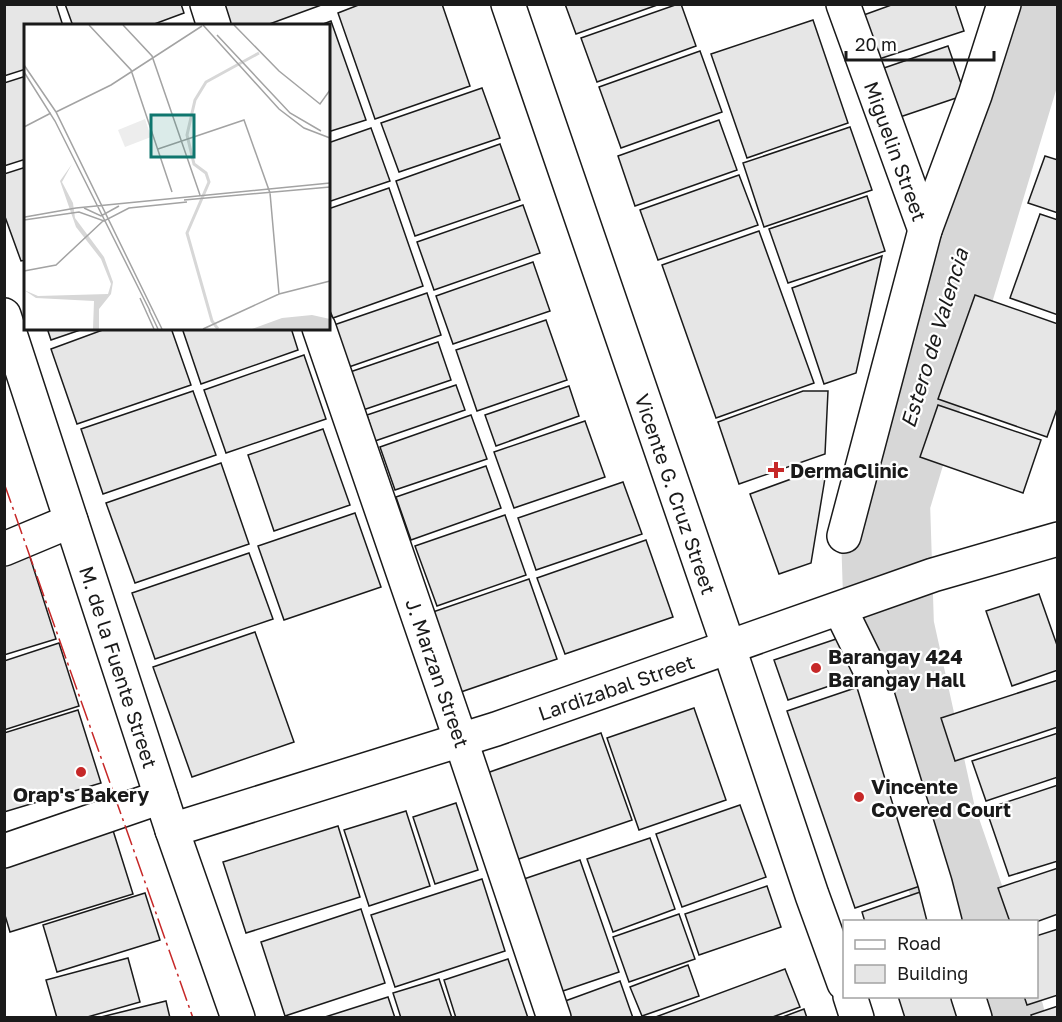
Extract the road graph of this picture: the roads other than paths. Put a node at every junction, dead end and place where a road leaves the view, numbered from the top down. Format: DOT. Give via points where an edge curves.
graph roads {
  1 [pos="207,4"];
  2 [pos="508,4"];
  3 [pos="843,4"];
  4 [pos="1004,4"];
  5 [pos="213,24"];
  6 [pos="925,230"];
  7 [pos="4,315"];
  8 [pos="320,330"];
  9 [pos="71,521"];
  10 [pos="844,536"];
  11 [pos="1058,539"];
  12 [pos="4,549"];
  13 [pos="848,606"];
  14 [pos="729,648"];
  15 [pos="461,741"];
  16 [pos="161,796"];
  17 [pos="172,830"];
  18 [pos="4,851"];
  19 [pos="945,920"];
  20 [pos="843,979"];
  21 [pos="851,998"];
  22 [pos="969,998"];
  23 [pos="238,1017"];
  24 [pos="554,1017"];
  25 [pos="857,1017"];
  26 [pos="975,1017"];
  1 -- 5 [label="street"];
  2 -- 14 [label="street, Vicente G. Cruz Street"];
  3 -- 6 [label="street, Miguelin Street"];
  4 -- 6 [label="street"];
  6 -- 10 [label="street"];
  7 -- 9 [label="street, M. de la Fuente Street"];
  8 -- 15 [label="street, J. Marzan Street"];
  9 -- 12 [label="street"];
  9 -- 16 [label="street, M. de la Fuente Street"];
  11 -- 13 [label="street, Lardizabal Street" via="933,575"];
  13 -- 14 [label="street, Lardizabal Street"];
  13 -- 19 [label="street"];
  14 -- 15 [label="street, Lardizabal Street"];
  14 -- 20 [label="street, Vicente G. Cruz Street"];
  15 -- 17 [label="street, Lardizabal Street"];
  15 -- 24 [label="street, J. Marzan Street"];
  16 -- 17 [label="street, M. de la Fuente Street"];
  16 -- 18 [label="street"];
  17 -- 23 [label="street, M. de la Fuente Street"];
  21 -- 25 [label="street"];
  22 -- 26 [label="street"];
}
